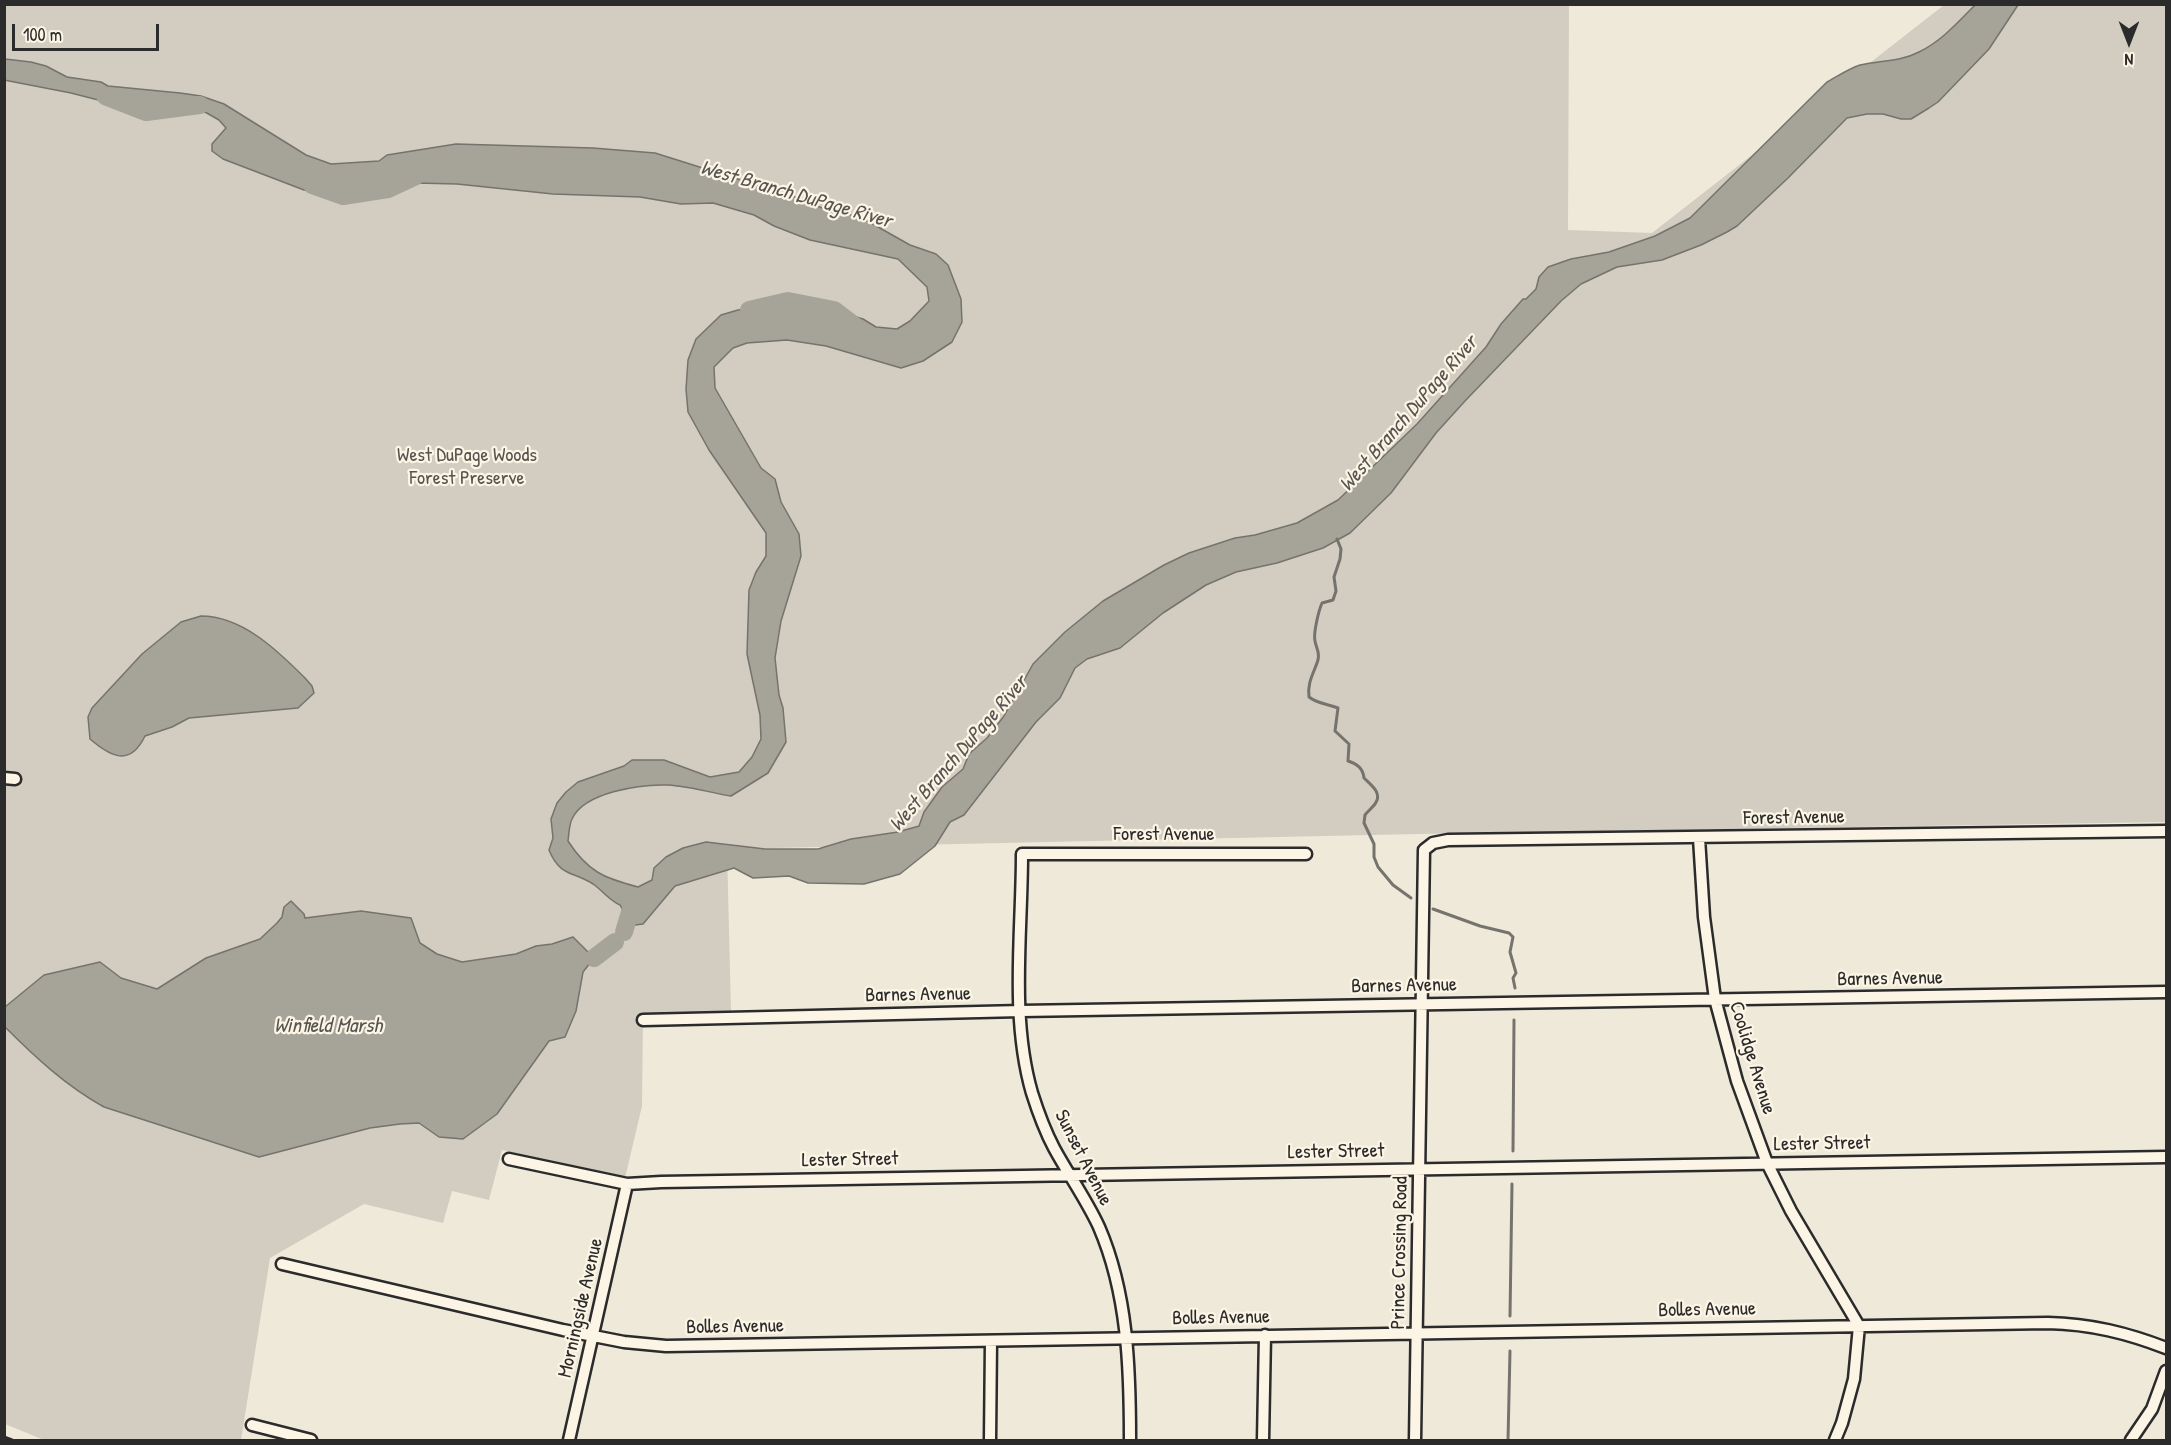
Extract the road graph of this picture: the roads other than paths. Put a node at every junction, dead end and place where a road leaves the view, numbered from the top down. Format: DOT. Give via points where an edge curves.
graph roads {
  1 [pos="2166,831"];
  2 [pos="1699,838"];
  3 [pos="1424,850"];
  4 [pos="1022,854"];
  5 [pos="1306,854"];
  6 [pos="2166,992"];
  7 [pos="1715,999"];
  8 [pos="1422,1004"];
  9 [pos="1021,1011"];
  10 [pos="643,1020"];
  11 [pos="2166,1157"];
  12 [pos="509,1159"];
  13 [pos="1767,1163"];
  14 [pos="1419,1168"];
  15 [pos="1070,1174"];
  16 [pos="627,1184"];
  17 [pos="282,1264"];
  18 [pos="1858,1326"];
  19 [pos="1416,1333"];
  20 [pos="1265,1335"];
  21 [pos="593,1336"];
  22 [pos="1125,1338"];
  23 [pos="991,1341"];
  24 [pos="2166,1348"];
  25 [pos="2166,1371"];
  26 [pos="252,1425"];
  27 [pos="310,1440"];
  28 [pos="569,1440"];
  29 [pos="990,1440"];
  30 [pos="1130,1440"];
  31 [pos="1263,1440"];
  32 [pos="1415,1440"];
  33 [pos="1835,1440"];
  34 [pos="2130,1440"];
  1 -- 2 [label="street, Forest Avenue"];
  2 -- 3 [label="street, Forest Avenue" via="1448,840"];
  2 -- 7 [label="street, Coolidge Avenue"];
  3 -- 8 [label="street, Prince Crossing Road"];
  4 -- 5 [label="street, Forest Avenue"];
  4 -- 9 [label="street, Sunset Avenue"];
  6 -- 7 [label="street, Barnes Avenue"];
  7 -- 8 [label="street, Barnes Avenue"];
  7 -- 13 [label="street, Coolidge Avenue" via="1737,1081"];
  8 -- 9 [label="street, Barnes Avenue"];
  8 -- 14 [label="street, Prince Crossing Road"];
  9 -- 10 [label="street, Barnes Avenue"];
  9 -- 15 [label="street, Sunset Avenue" via="1032,1093 1053,1147"];
  11 -- 13 [label="street, Lester Street"];
  12 -- 16 [label="street, Lester Street"];
  13 -- 14 [label="street, Lester Street"];
  13 -- 18 [label="street, Coolidge Avenue"];
  14 -- 15 [label="street, Lester Street"];
  14 -- 19 [label="street, Prince Crossing Road"];
  15 -- 16 [label="street, Lester Street"];
  15 -- 22 [label="street, Sunset Avenue" via="1110,1256"];
  16 -- 21 [label="street, Morningside Avenue"];
  17 -- 21 [label="street, Bolles Avenue"];
  18 -- 19 [label="street, Bolles Avenue"];
  18 -- 24 [label="street, Bolles Avenue" via="2072,1323 2124,1333"];
  18 -- 33 [label="street" via="1854,1379"];
  19 -- 20 [label="street, Bolles Avenue"];
  19 -- 32 [label="street, Prince Crossing Road"];
  20 -- 22 [label="street, Bolles Avenue"];
  20 -- 31 [label="street"];
  21 -- 23 [label="street, Bolles Avenue" via="675,1346"];
  21 -- 28 [label="street, Morningside Avenue"];
  22 -- 23 [label="street, Bolles Avenue"];
  22 -- 30 [label="street, Sunset Avenue"];
  23 -- 29 [label="street"];
  25 -- 34 [label="street" via="2152,1409"];
  26 -- 27 [label="street"];
}
